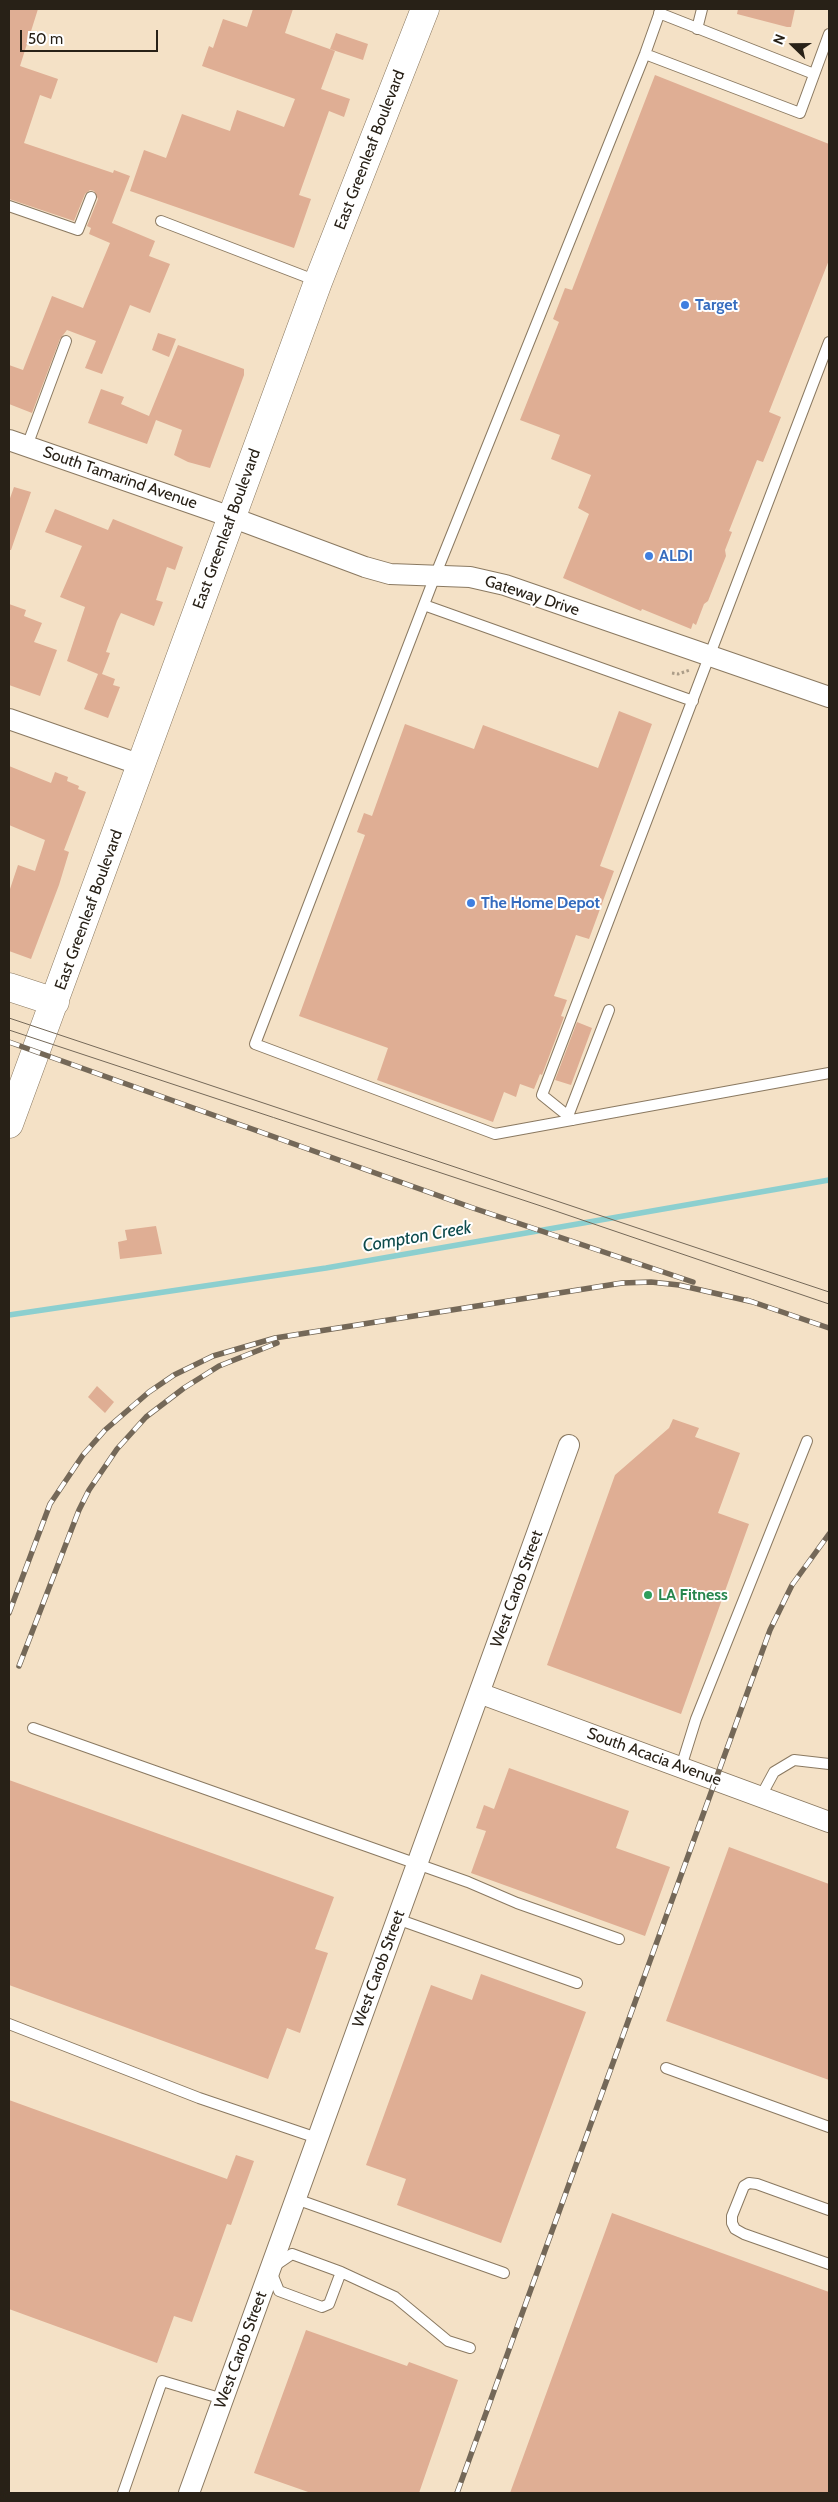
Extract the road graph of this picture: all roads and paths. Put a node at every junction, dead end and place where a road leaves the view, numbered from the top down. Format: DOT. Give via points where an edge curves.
graph roads {
  1 [pos="425,9"];
  2 [pos="702,9"];
  3 [pos="660,11"];
  4 [pos="697,28"];
  5 [pos="829,34"];
  6 [pos="645,54"];
  7 [pos="814,74"];
  8 [pos="91,197"];
  9 [pos="9,206"];
  10 [pos="161,221"];
  11 [pos="318,282"];
  12 [pos="66,341"];
  13 [pos="829,342"];
  14 [pos="18,443"];
  15 [pos="231,517"];
  16 [pos="435,576"];
  17 [pos="424,605"];
  18 [pos="710,656"];
  19 [pos="674,667"];
  20 [pos="690,670"];
  21 [pos="829,696"];
  22 [pos="693,701"];
  23 [pos="9,719"];
  24 [pos="142,765"];
  25 [pos="9,987"];
  26 [pos="55,1002"];
  27 [pos="610,1010"];
  28 [pos="829,1074"];
  29 [pos="17,1077"];
  30 [pos="570,1118"];
  31 [pos="9,1124"];
  32 [pos="807,1441"];
  33 [pos="569,1446"];
  34 [pos="479,1692"];
  35 [pos="34,1728"];
  36 [pos="829,1764"];
  37 [pos="681,1767"];
  38 [pos="761,1796"];
  39 [pos="829,1822"];
  40 [pos="416,1865"];
  41 [pos="397,1919"];
  42 [pos="620,1940"];
  43 [pos="578,1983"];
  44 [pos="9,2024"];
  45 [pos="666,2068"];
  46 [pos="829,2127"];
  47 [pos="317,2138"];
  48 [pos="296,2198"];
  49 [pos="829,2210"];
  50 [pos="829,2264"];
  51 [pos="270,2269"];
  52 [pos="341,2272"];
  53 [pos="504,2273"];
  54 [pos="470,2348"];
  55 [pos="223,2398"];
  56 [pos="123,2493"];
  57 [pos="189,2493"];
  1 -- 11 [label="street, East Greenleaf Boulevard"];
  2 -- 4 [label="lane"];
  3 -- 4 [label="lane"];
  3 -- 6 [label="lane"];
  4 -- 7 [label="lane"];
  5 -- 7 [label="lane"];
  6 -- 7 [label="lane" via="800,113"];
  6 -- 16 [label="lane"];
  8 -- 9 [label="lane" via="78,230"];
  10 -- 11 [label="lane"];
  11 -- 15 [label="street, East Greenleaf Boulevard"];
  12 -- 14 [label="lane"];
  13 -- 18 [label="lane"];
  14 -- 15 [label="street, South Tamarind Avenue"];
  15 -- 16 [label="street, Gateway Drive" via="365,567 390,574"];
  15 -- 24 [label="street, East Greenleaf Boulevard"];
  16 -- 17 [label="lane"];
  16 -- 18 [label="street, Gateway Drive" via="470,577 504,585"];
  17 -- 22 [label="lane"];
  17 -- 30 [label="lane" via="255,1044 495,1134"];
  18 -- 21 [label="street, Gateway Drive"];
  18 -- 22 [label="lane"];
  19 -- 20 [label="path" via="671,674"];
  22 -- 30 [label="lane" via="542,1095"];
  23 -- 24 [label="street"];
  24 -- 26 [label="street, East Greenleaf Boulevard"];
  25 -- 26 [label="street"];
  26 -- 29 [label="street, East Greenleaf Boulevard" via="36,1051"];
  27 -- 30 [label="lane"];
  28 -- 30 [label="lane"];
  29 -- 31 [label="street, East Greenleaf Boulevard"];
  32 -- 37 [label="lane" via="696,1719"];
  33 -- 34 [label="street, West Carob Street"];
  34 -- 37 [label="street, South Acacia Avenue"];
  34 -- 40 [label="street, West Carob Street"];
  35 -- 40 [label="lane"];
  36 -- 38 [label="lane" via="794,1760 774,1772"];
  37 -- 38 [label="street, South Acacia Avenue"];
  38 -- 39 [label="street, South Acacia Avenue"];
  40 -- 41 [label="street, West Carob Street"];
  40 -- 42 [label="lane"];
  41 -- 43 [label="lane"];
  41 -- 47 [label="street, West Carob Street"];
  44 -- 47 [label="lane" via="199,2098"];
  45 -- 46 [label="lane"];
  47 -- 48 [label="street, West Carob Street"];
  48 -- 51 [label="street, West Carob Street"];
  48 -- 53 [label="lane"];
  49 -- 50 [label="lane" via="749,2183 744,2186 732,2216 735,2229 744,2234"];
  51 -- 52 [label="lane" via="292,2254"];
  51 -- 52 [label="lane" via="279,2291 322,2307 329,2304"];
  51 -- 55 [label="street, West Carob Street"];
  52 -- 54 [label="lane" via="395,2297 448,2340"];
  55 -- 56 [label="lane" via="162,2381"];
  55 -- 57 [label="street, West Carob Street"];
}
